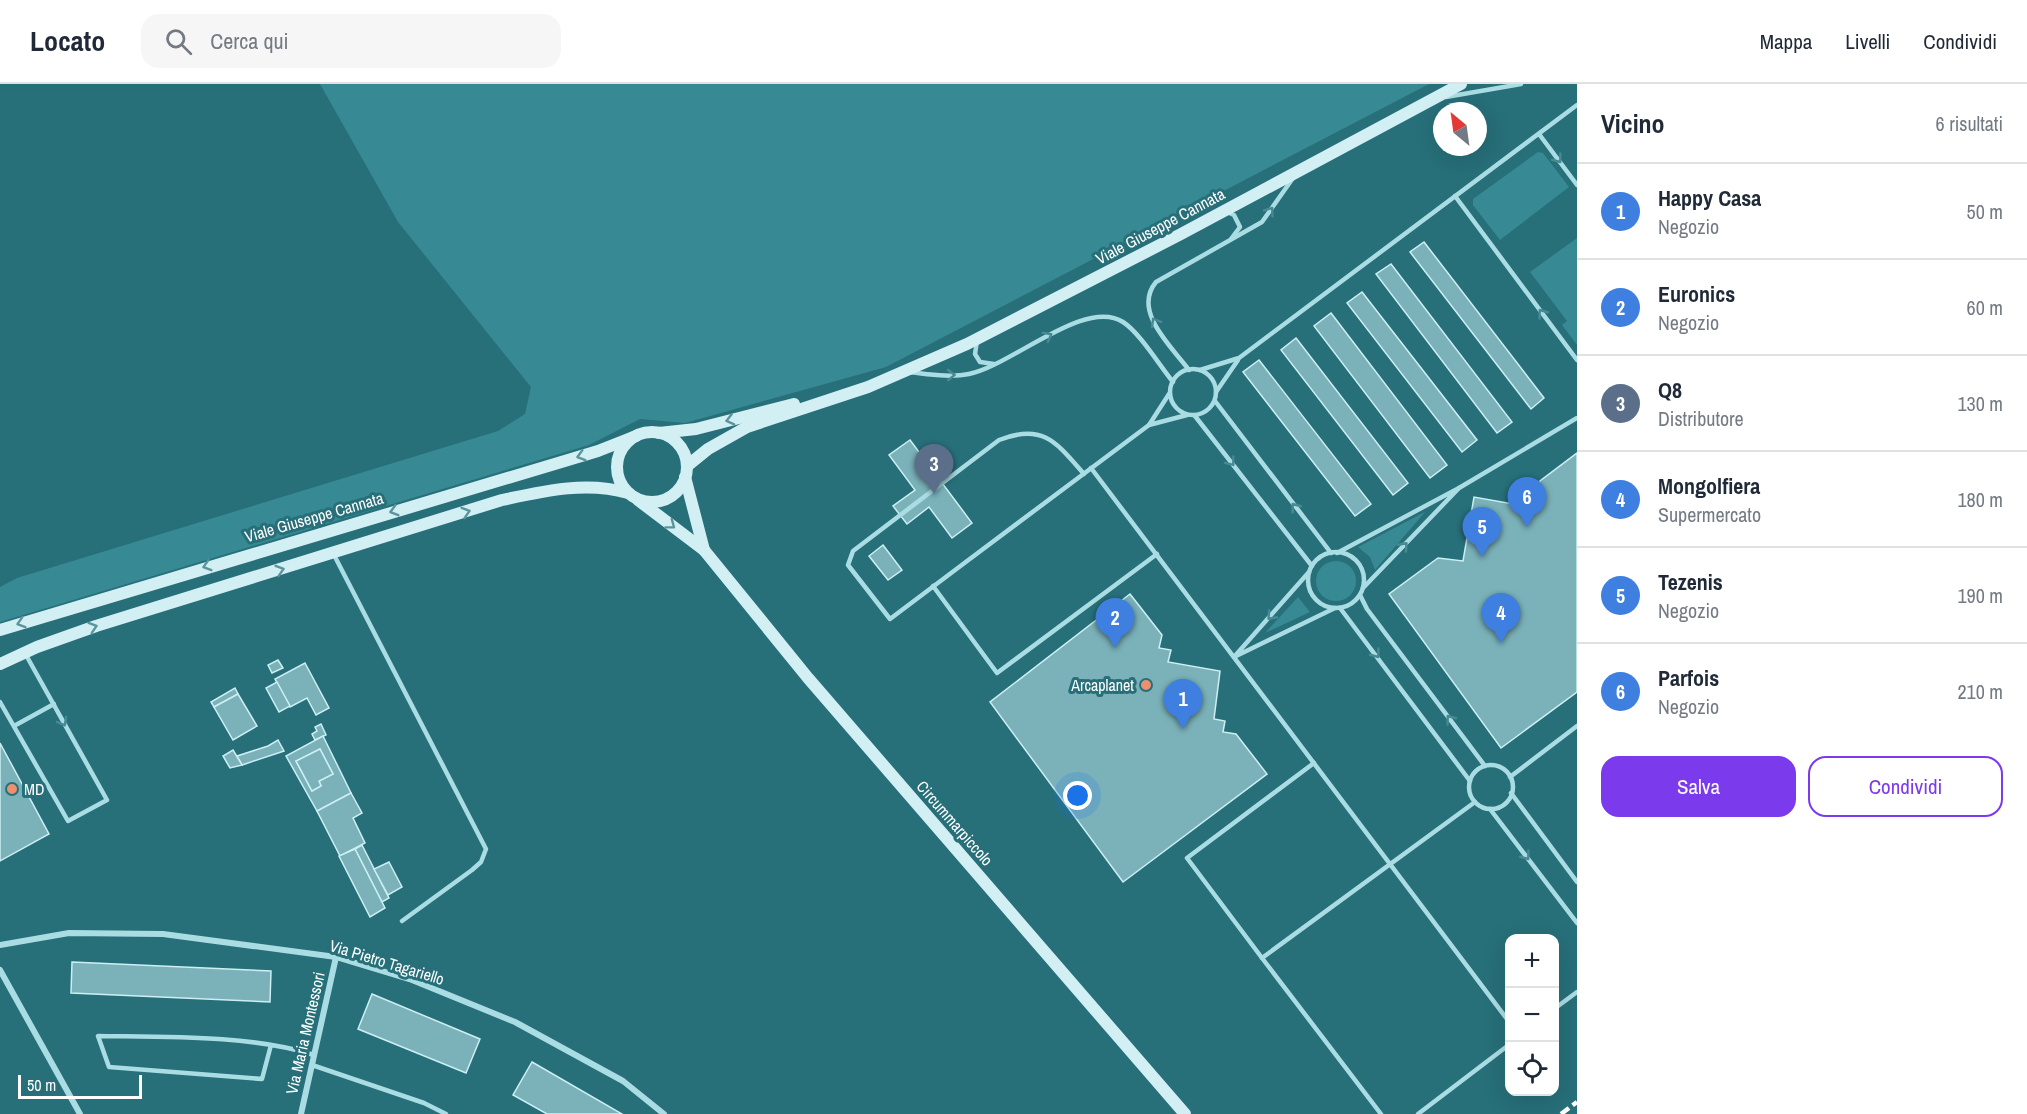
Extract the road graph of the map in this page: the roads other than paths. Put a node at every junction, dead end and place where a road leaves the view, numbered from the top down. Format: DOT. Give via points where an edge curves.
graph roads {
  1 [pos="1461,84"];
  2 [pos="1521,84"];
  3 [pos="1434,99"];
  4 [pos="1577,105"];
  5 [pos="1539,134"];
  6 [pos="1301,170"];
  7 [pos="1577,185"];
  8 [pos="1455,196"];
  9 [pos="1217,214"];
  10 [pos="1229,241"];
  11 [pos="978,338"];
  12 [pos="1239,358"];
  13 [pos="1577,360"];
  14 [pos="997,364"];
  15 [pos="1189,370"];
  16 [pos="1200,370"];
  17 [pos="904,372"];
  18 [pos="1173,382"];
  19 [pos="868,387"];
  20 [pos="1170,391"];
  21 [pos="1216,392"];
  22 [pos="1215,401"];
  23 [pos="1187,415"];
  24 [pos="1195,416"];
  25 [pos="1575,419"];
  26 [pos="1149,425"];
  27 [pos="658,433"];
  28 [pos="636,436"];
  29 [pos="1091,468"];
  30 [pos="686,472"];
  31 [pos="1084,474"];
  32 [pos="1459,488"];
  33 [pos="633,496"];
  34 [pos="704,550"];
  35 [pos="333,553"];
  36 [pos="1334,553"];
  37 [pos="1157,554"];
  38 [pos="1311,569"];
  39 [pos="933,586"];
  40 [pos="1363,588"];
  41 [pos="1360,595"];
  42 [pos="1338,608"];
  43 [pos="0,630"];
  44 [pos="24,652"];
  45 [pos="1234,657"];
  46 [pos="0,663"];
  47 [pos="0,702"];
  48 [pos="54,705"];
  49 [pos="14,726"];
  50 [pos="1577,726"];
  51 [pos="1314,763"];
  52 [pos="1485,766"];
  53 [pos="1510,777"];
  54 [pos="1470,781"];
  55 [pos="1511,793"];
  56 [pos="1475,802"];
  57 [pos="1490,809"];
  58 [pos="1389,864"];
  59 [pos="1577,882"];
  60 [pos="402,921"];
  61 [pos="1577,922"];
  62 [pos="0,945"];
  63 [pos="336,957"];
  64 [pos="1262,958"];
  65 [pos="0,970"];
  66 [pos="1577,992"];
  67 [pos="1559,1005"];
  68 [pos="1505,1018"];
  69 [pos="271,1045"];
  70 [pos="1505,1047"];
  71 [pos="314,1055"];
  72 [pos="312,1065"];
  73 [pos="81,1114"];
  74 [pos="301,1114"];
  75 [pos="446,1114"];
  76 [pos="664,1114"];
  77 [pos="1185,1114"];
  78 [pos="1381,1114"];
  79 [pos="1418,1114"];
  1 -- 3 [label="street, Viale Giuseppe Cannata"];
  2 -- 3 [label="lane"];
  3 -- 6 [label="street, Viale Giuseppe Cannata"];
  4 -- 5 [label="lane"];
  5 -- 7 [label="lane, one-way"];
  5 -- 8 [label="lane"];
  6 -- 9 [label="street, Viale Giuseppe Cannata"];
  10 -- 6 [label="lane, one-way" via="1262,222"];
  8 -- 12 [label="lane"];
  13 -- 8 [label="lane, one-way"];
  9 -- 10 [label="lane" via="1229,212 1239,221 1240,227"];
  9 -- 11 [label="street, Viale Giuseppe Cannata"];
  15 -- 10 [label="lane, one-way" via="1151,319 1146,304 1148,291 1156,282"];
  11 -- 14 [label="lane" via="975,347 980,362"];
  11 -- 17 [label="street, Viale Giuseppe Cannata"];
  12 -- 16 [label="lane"];
  12 -- 21 [label="lane"];
  17 -- 14 [label="lane, one-way" via="969,374"];
  14 -- 18 [label="lane, one-way" via="1075,322 1096,315 1125,323"];
  15 -- 16 [label="lane"];
  15 -- 18 [label="lane"];
  16 -- 21 [label="lane" via="1212,378"];
  17 -- 19 [label="street, Viale Giuseppe Cannata"];
  18 -- 20 [label="lane"];
  19 -- 27 [label="street, Viale Giuseppe Cannata, one-way" via="696,429"];
  19 -- 30 [label="street, Viale Giuseppe Cannata" via="747,427 708,449"];
  20 -- 23 [label="lane" via="1174,406"];
  20 -- 26 [label="lane"];
  21 -- 22 [label="lane"];
  22 -- 24 [label="lane" via="1207,411"];
  36 -- 22 [label="lane, one-way"];
  23 -- 24 [label="lane"];
  23 -- 26 [label="lane"];
  24 -- 38 [label="lane, one-way"];
  25 -- 32 [label="lane"];
  26 -- 29 [label="lane"];
  27 -- 28 [label="street"];
  27 -- 30 [label="street" via="678,444 685,454"];
  28 -- 33 [label="street" via="617,462 621,484"];
  28 -- 43 [label="street, Viale Giuseppe Cannata, one-way" via="598,451"];
  29 -- 31 [label="lane"];
  29 -- 37 [label="lane"];
  30 -- 33 [label="street" via="680,488 661,501"];
  30 -- 34 [label="street, Circummarpiccolo"];
  31 -- 39 [label="lane"];
  31 -- 39 [label="lane" via="1044,435 1020,432 999,440 853,551 848,565 890,618"];
  32 -- 36 [label="lane"];
  40 -- 32 [label="lane, one-way"];
  33 -- 34 [label="street, Circummarpiccolo, one-way"];
  35 -- 33 [label="street, one-way" via="543,491 610,488"];
  34 -- 77 [label="street, Circummarpiccolo" via="808,678"];
  44 -- 35 [label="street, one-way" via="107,622"];
  35 -- 60 [label="lane" via="486,849 481,862 472,870"];
  36 -- 38 [label="lane" via="1322,556"];
  36 -- 40 [label="lane" via="1347,555 1359,564"];
  37 -- 39 [label="lane" via="997,673"];
  37 -- 45 [label="lane"];
  38 -- 42 [label="lane" via="1308,585 1314,598 1324,606"];
  38 -- 45 [label="lane, one-way"];
  40 -- 41 [label="lane"];
  41 -- 42 [label="lane" via="1349,605"];
  52 -- 41 [label="lane, one-way"];
  42 -- 45 [label="lane"];
  42 -- 54 [label="lane, one-way"];
  44 -- 46 [label="street"];
  44 -- 48 [label="lane"];
  45 -- 51 [label="lane"];
  47 -- 49 [label="lane"];
  48 -- 49 [label="lane"];
  48 -- 49 [label="lane, one-way" via="107,800 68,821"];
  50 -- 53 [label="lane"];
  51 -- 58 [label="lane"];
  51 -- 64 [label="lane" via="1187,858"];
  52 -- 53 [label="lane" via="1499,767"];
  52 -- 54 [label="lane"];
  53 -- 55 [label="lane"];
  54 -- 56 [label="lane"];
  55 -- 57 [label="lane" via="1504,805"];
  55 -- 59 [label="lane"];
  56 -- 57 [label="lane"];
  56 -- 58 [label="lane"];
  57 -- 61 [label="lane, one-way"];
  58 -- 64 [label="lane"];
  58 -- 68 [label="lane"];
  62 -- 63 [label="street, Via Pietro Tagariello" via="69,933 163,934"];
  63 -- 71 [label="street, Via Maria Montessori"];
  63 -- 76 [label="street, Via Pietro Tagariello" via="412,980 515,1022 623,1081"];
  64 -- 78 [label="lane"];
  65 -- 73 [label="street"];
  66 -- 67 [label="lane"];
  69 -- 69 [label="lane" via="176,1037 98,1036 109,1067 262,1079"];
  69 -- 71 [label="lane"];
  70 -- 79 [label="lane"];
  71 -- 72 [label="street, Via Maria Montessori"];
  72 -- 74 [label="street, Via Maria Montessori"];
  72 -- 75 [label="lane"];
}
